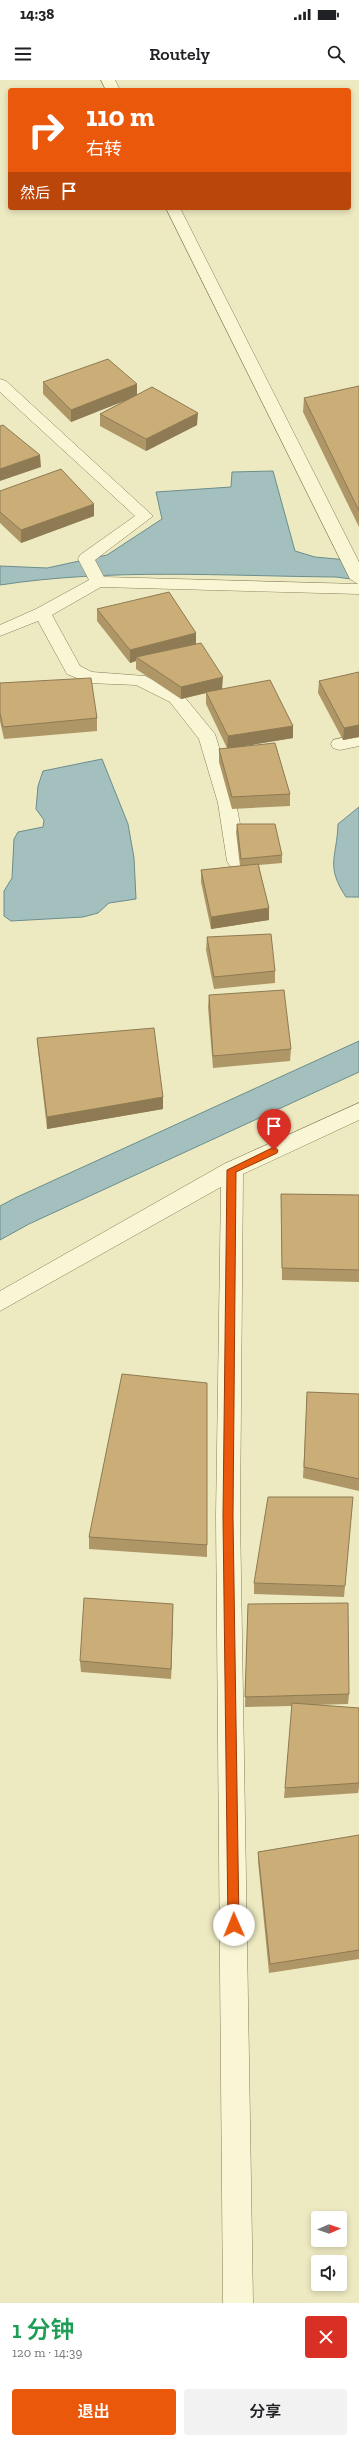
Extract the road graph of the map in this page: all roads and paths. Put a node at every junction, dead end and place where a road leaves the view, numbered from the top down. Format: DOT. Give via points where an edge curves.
graph roads {
  1 [pos="174,210"];
  2 [pos="0,384"];
  3 [pos="352,550"];
  4 [pos="359,579"];
  5 [pos="98,582"];
  6 [pos="359,589"];
  7 [pos="42,613"];
  8 [pos="0,631"];
  9 [pos="359,740"];
  10 [pos="340,744"];
  11 [pos="237,862"];
  12 [pos="359,1111"];
  13 [pos="232,1170"];
  14 [pos="0,1302"];
  15 [pos="238,2303"];
  1 -- 3 [label="street"];
  2 -- 5 [label="street" via="146,516 86,559"];
  3 -- 4 [label="street"];
  5 -- 6 [label="street"];
  5 -- 7 [label="street"];
  7 -- 8 [label="street"];
  7 -- 11 [label="street" via="73,670 89,677 138,680 176,698 208,738 227,803"];
  9 -- 10 [label="street"];
  12 -- 13 [label="street"];
  13 -- 14 [label="street"];
  13 -- 15 [label="street" via="228,1516"];
}
